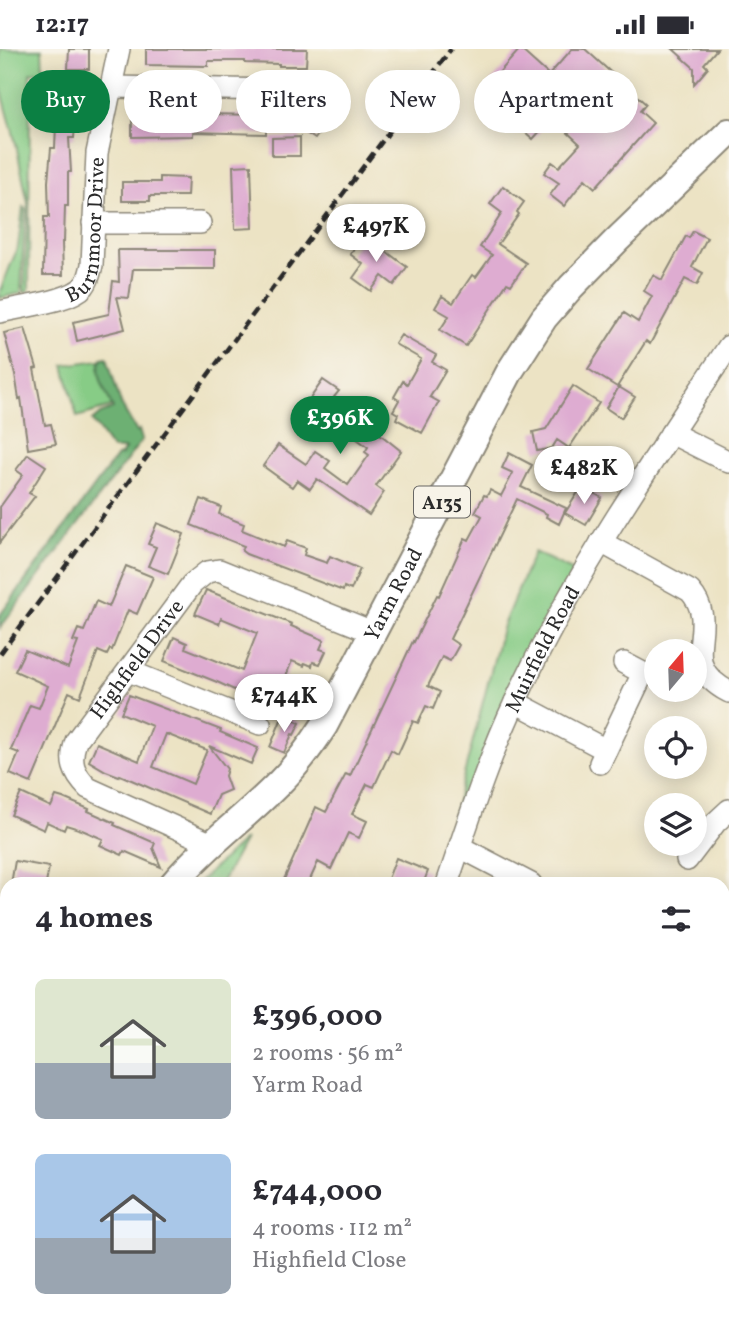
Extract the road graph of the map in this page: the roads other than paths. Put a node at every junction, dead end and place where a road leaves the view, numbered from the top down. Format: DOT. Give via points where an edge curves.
graph roads {
  1 [pos="119,49"];
  2 [pos="113,87"];
  3 [pos="236,93"];
  4 [pos="729,132"];
  5 [pos="93,223"];
  6 [pos="200,223"];
  7 [pos="0,312"];
  8 [pos="729,346"];
  9 [pos="671,433"];
  10 [pos="729,462"];
  11 [pos="601,542"];
  12 [pos="375,633"];
  13 [pos="624,663"];
  14 [pos="129,671"];
  15 [pos="729,692"];
  16 [pos="515,702"];
  17 [pos="260,724"];
  18 [pos="729,810"];
  19 [pos="212,845"];
  20 [pos="460,847"];
  21 [pos="686,859"];
  22 [pos="180,877"];
  23 [pos="449,877"];
  24 [pos="518,877"];
  1 -- 2 [label="street, Burnmoor Drive"];
  2 -- 3 [label="street"];
  2 -- 5 [label="street, Burnmoor Drive" via="97,153"];
  4 -- 12 [label="main road, Yarm Road / A135" via="544,318 510,371"];
  5 -- 6 [label="street"];
  5 -- 7 [label="street, Burnmoor Drive" via="92,265 84,286 68,295"];
  8 -- 9 [label="street, Muirfield Road"];
  9 -- 10 [label="street"];
  9 -- 11 [label="street, Muirfield Road"];
  11 -- 15 [label="street" via="690,591 703,615 702,666 715,685"];
  11 -- 16 [label="street, Muirfield Road"];
  12 -- 14 [label="street, Highfield Drive" via="219,570 207,572 192,584"];
  12 -- 19 [label="main road, Yarm Road / A135" via="324,726 299,761"];
  13 -- 16 [label="street" via="643,673 603,757"];
  14 -- 17 [label="street"];
  14 -- 19 [label="street, Highfield Drive" via="76,741 71,761 76,775 99,794"];
  16 -- 20 [label="street, Muirfield Road"];
  18 -- 21 [label="street"];
  19 -- 22 [label="main road, Yarm Road / A135"];
  20 -- 23 [label="street, Muirfield Road"];
  20 -- 24 [label="street"];
}
